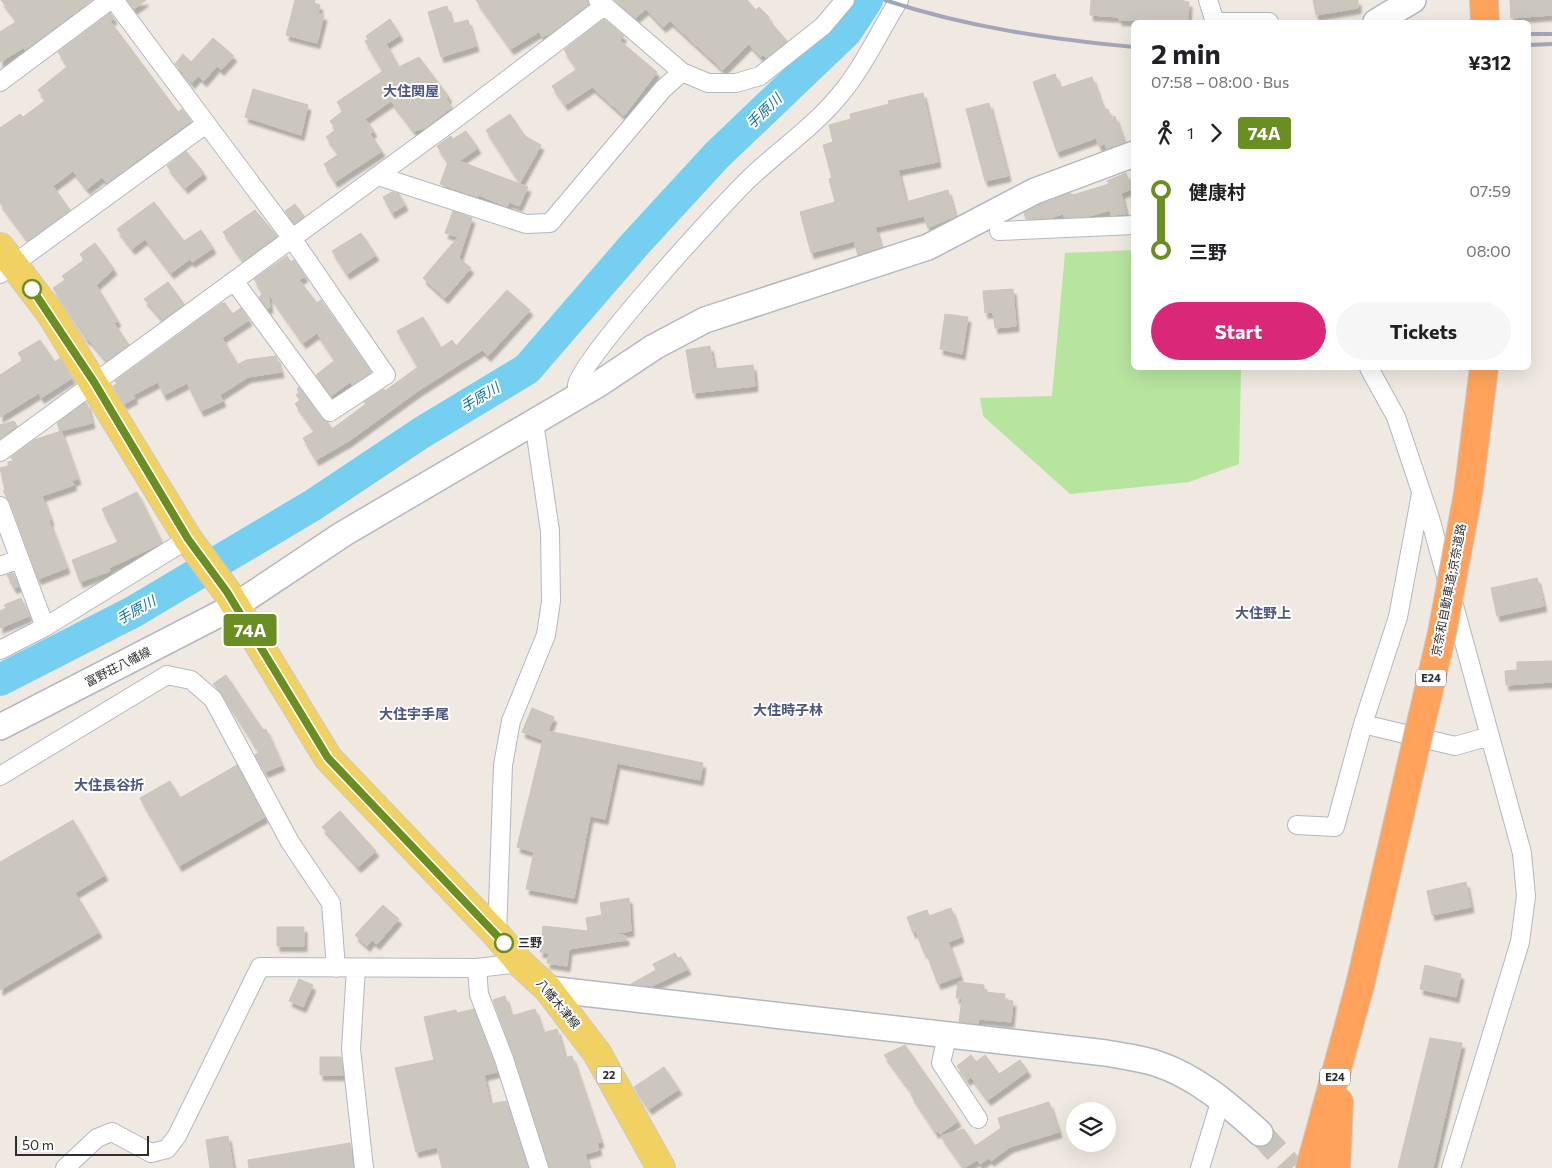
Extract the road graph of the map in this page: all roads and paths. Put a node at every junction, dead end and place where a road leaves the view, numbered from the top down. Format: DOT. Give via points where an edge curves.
graph roads {
  1 [pos="110,0"];
  2 [pos="114,0"];
  3 [pos="844,0"];
  4 [pos="899,0"];
  5 [pos="1208,0"];
  6 [pos="1413,0"];
  7 [pos="1484,0"];
  8 [pos="601,3"];
  9 [pos="1213,20"];
  10 [pos="1379,20"];
  11 [pos="1485,20"];
  12 [pos="682,72"];
  13 [pos="0,82"];
  14 [pos="206,124"];
  15 [pos="1131,155"];
  16 [pos="378,176"];
  17 [pos="1131,225"];
  18 [pos="999,231"];
  19 [pos="291,238"];
  20 [pos="5,262"];
  21 [pos="234,281"];
  22 [pos="1370,370"];
  23 [pos="1484,370"];
  24 [pos="94,382"];
  25 [pos="579,396"];
  26 [pos="534,422"];
  27 [pos="0,452"];
  28 [pos="1421,491"];
  29 [pos="0,506"];
  30 [pos="191,542"];
  31 [pos="20,559"];
  32 [pos="0,566"];
  33 [pos="231,599"];
  34 [pos="45,626"];
  35 [pos="0,650"];
  36 [pos="1363,724"];
  37 [pos="0,727"];
  38 [pos="1490,736"];
  39 [pos="0,776"];
  40 [pos="1297,825"];
  41 [pos="497,935"];
  42 [pos="520,963"];
  43 [pos="336,968"];
  44 [pos="356,968"];
  45 [pos="477,968"];
  46 [pos="1360,985"];
  47 [pos="548,989"];
  48 [pos="947,1036"];
  49 [pos="1340,1091"];
  50 [pos="1221,1099"];
  51 [pos="978,1119"];
  52 [pos="1260,1133"];
  53 [pos="64,1168"];
  54 [pos="364,1168"];
  55 [pos="539,1168"];
  56 [pos="661,1168"];
  57 [pos="1200,1168"];
  58 [pos="1310,1168"];
  59 [pos="1322,1168"];
  60 [pos="1336,1168"];
  61 [pos="1451,1168"];
  1 -- 13 [label="street"];
  2 -- 14 [label="street"];
  3 -- 12 [label="street" via="823,26 760,76 736,83 708,83"];
  4 -- 25 [label="street" via="839,96 751,177 655,282 592,358 577,384"];
  5 -- 9 [label="street"];
  6 -- 10 [label="street"];
  7 -- 11 [label="highway"];
  8 -- 12 [label="street"];
  8 -- 16 [label="street" via="538,58"];
  12 -- 16 [label="street" via="662,89 550,223 526,224"];
  14 -- 19 [label="street"];
  14 -- 20 [label="street"];
  15 -- 25 [label="street, 富野荘八幡線" via="1035,191 928,247 705,320 654,347"];
  16 -- 19 [label="street"];
  17 -- 18 [label="street"];
  19 -- 21 [label="street"];
  19 -- 21 [label="street" via="386,375 330,412"];
  20 -- 24 [label="main road, 八幡木津線 / 22" via="51,314"];
  21 -- 24 [label="street"];
  22 -- 28 [label="street" via="1396,417"];
  23 -- 46 [label="highway, 京奈和自動車道;京奈道路 / E24, bridge" via="1468,494 1442,633"];
  24 -- 27 [label="street"];
  24 -- 30 [label="main road, 八幡木津線 / 22"];
  25 -- 26 [label="street, 富野荘八幡線"];
  26 -- 33 [label="street, 富野荘八幡線"];
  26 -- 41 [label="street" via="550,531 551,601 546,635 511,722 502,765"];
  28 -- 36 [label="street" via="1398,617"];
  28 -- 38 [label="street"];
  29 -- 31 [label="street"];
  30 -- 33 [label="main road, 八幡木津線 / 22"];
  30 -- 34 [label="street"];
  31 -- 32 [label="street"];
  31 -- 34 [label="street"];
  33 -- 37 [label="street, 富野荘八幡線"];
  33 -- 41 [label="main road, 八幡木津線 / 22" via="328,758"];
  34 -- 35 [label="street"];
  36 -- 38 [label="street" via="1455,746"];
  36 -- 40 [label="street" via="1335,827"];
  38 -- 61 [label="street" via="1522,852 1526,896 1520,942"];
  39 -- 43 [label="street" via="167,675 191,680 213,699 290,842 331,903"];
  41 -- 42 [label="main road, 八幡木津線 / 22"];
  42 -- 45 [label="street"];
  42 -- 47 [label="main road, 八幡木津線 / 22"];
  43 -- 44 [label="street"];
  43 -- 53 [label="street" via="260,967 177,1136 167,1149 151,1153 112,1132 97,1138"];
  44 -- 45 [label="street"];
  44 -- 54 [label="street" via="351,1049"];
  45 -- 55 [label="street" via="479,994"];
  46 -- 49 [label="highway, 京奈和自動車道;京奈道路 / E24"];
  46 -- 58 [label="highway, 京奈和自動車道;京奈道路 / E24"];
  47 -- 48 [label="street"];
  47 -- 56 [label="main road, 八幡木津線 / 22" via="597,1053"];
  48 -- 50 [label="street" via="1106,1053 1155,1063 1191,1078"];
  48 -- 51 [label="street" via="942,1063"];
  49 -- 59 [label="highway, 京奈和自動車道;京奈道路 / E24"];
  49 -- 60 [label="highway"];
  50 -- 52 [label="street"];
  50 -- 57 [label="street"];
}
